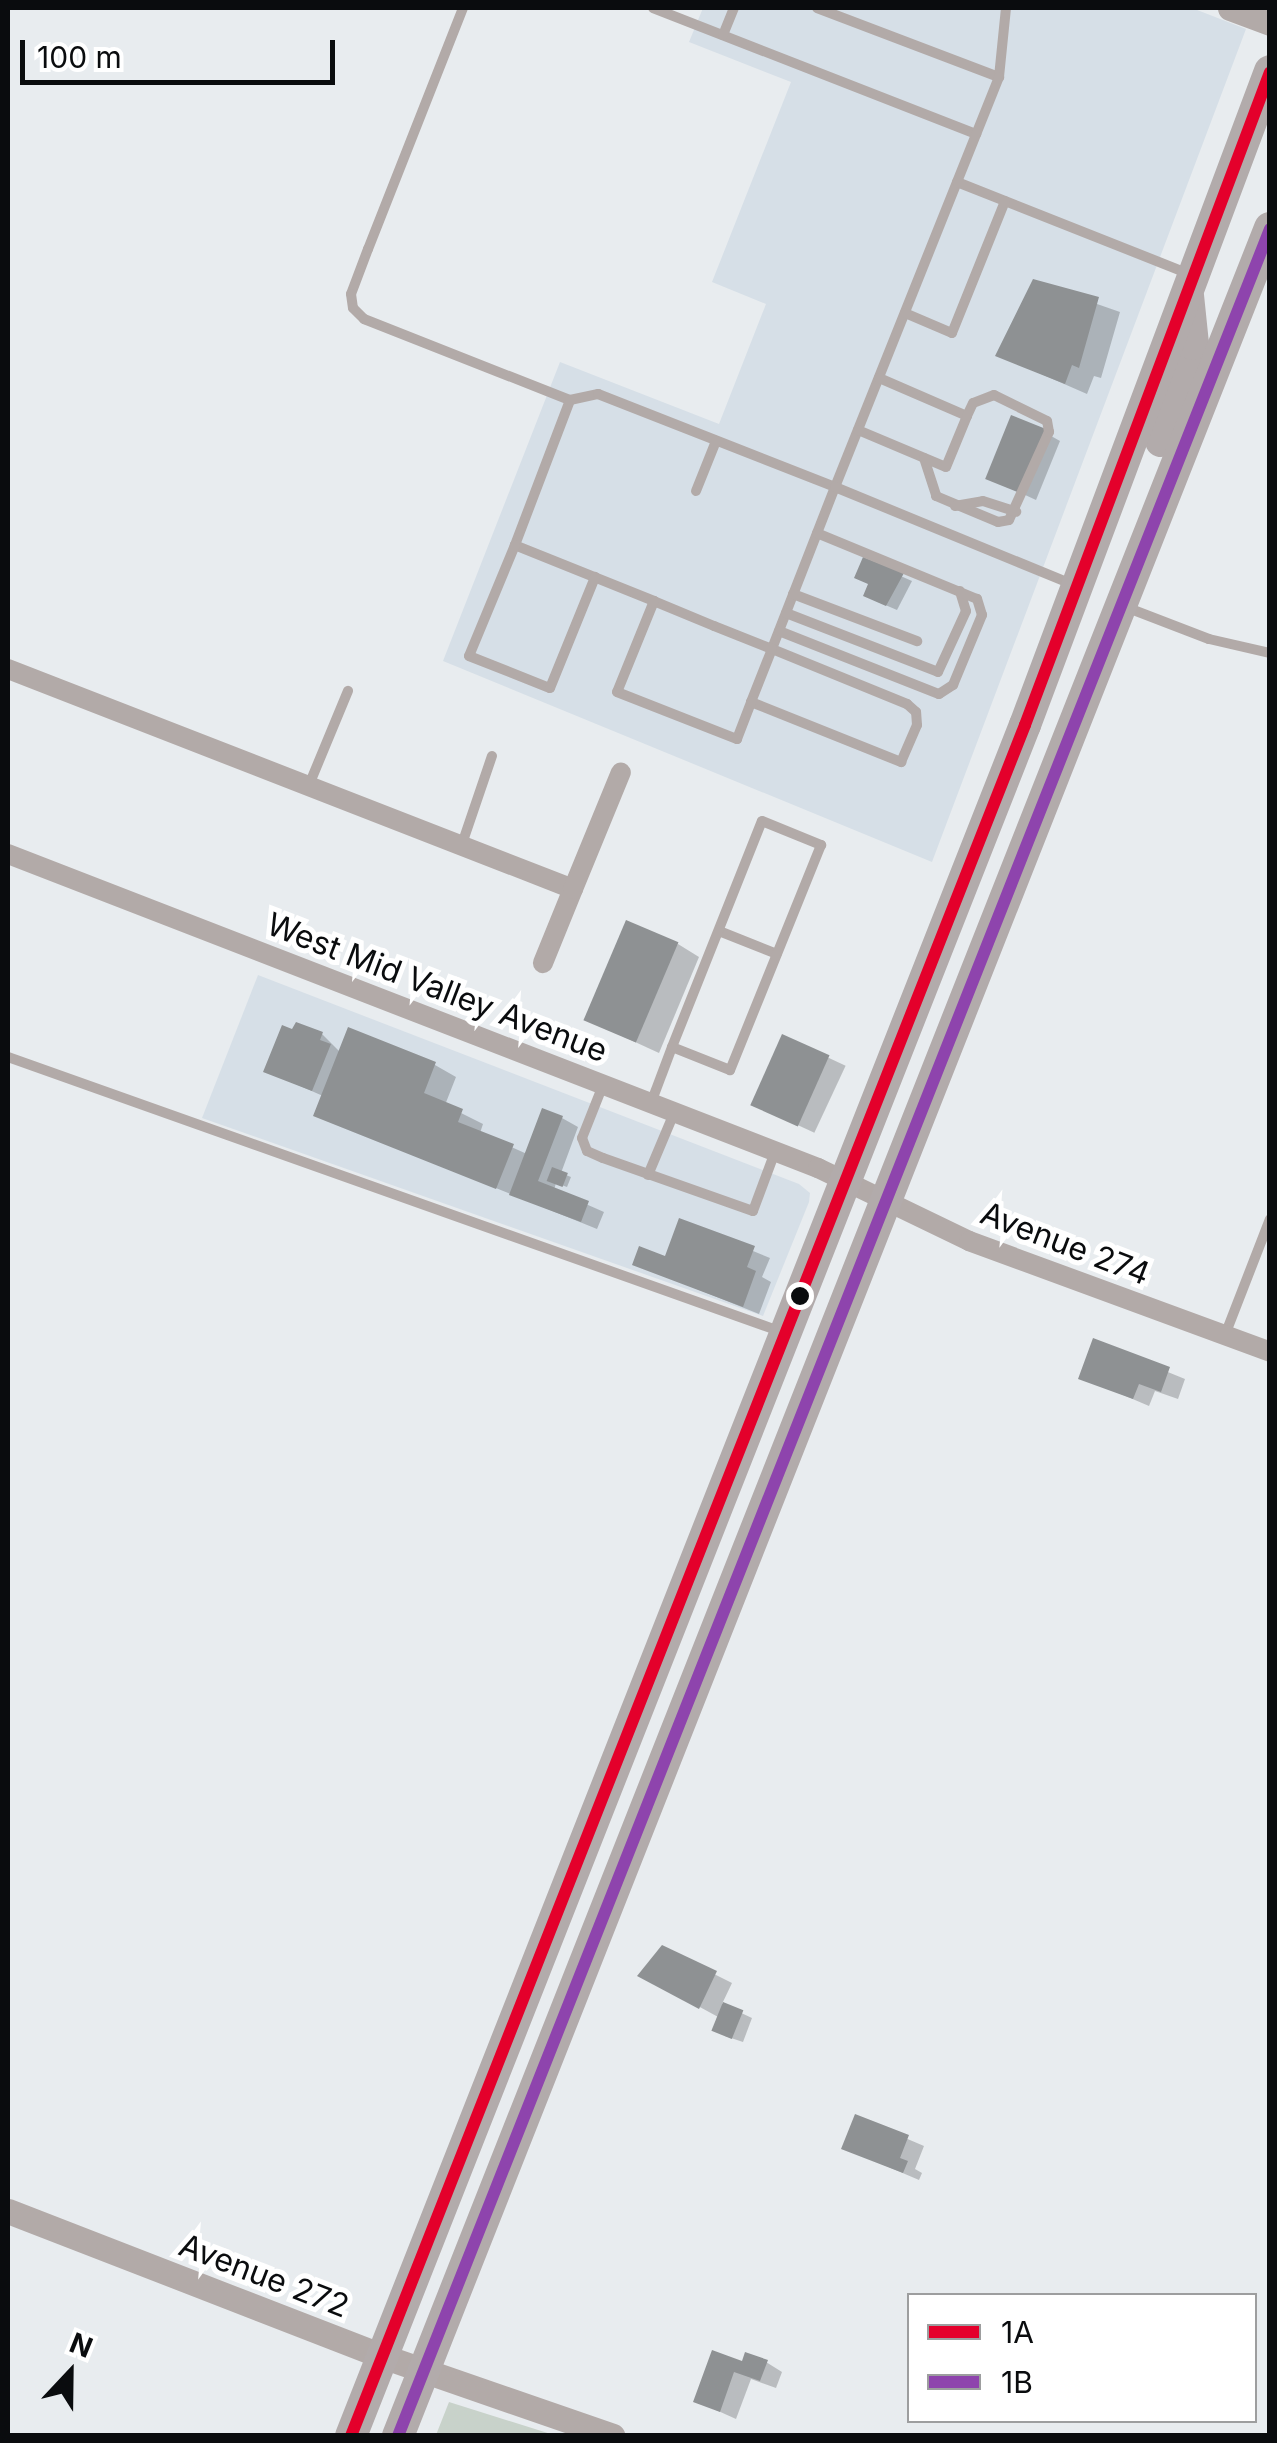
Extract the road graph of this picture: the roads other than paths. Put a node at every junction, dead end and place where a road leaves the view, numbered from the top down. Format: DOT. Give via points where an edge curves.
graph roads {
  1 [pos="464,8"];
  2 [pos="653,8"];
  3 [pos="734,8"];
  4 [pos="818,8"];
  5 [pos="1006,8"];
  6 [pos="1230,8"];
  7 [pos="1270,23"];
  8 [pos="722,35"];
  9 [pos="1270,70"];
  10 [pos="999,77"];
  11 [pos="976,134"];
  12 [pos="958,182"];
  13 [pos="1005,201"];
  14 [pos="1270,228"];
  15 [pos="1190,284"];
  16 [pos="905,312"];
  17 [pos="879,378"];
  18 [pos="570,400"];
  19 [pos="967,416"];
  20 [pos="858,430"];
  21 [pos="716,440"];
  22 [pos="924,458"];
  23 [pos="835,487"];
  24 [pos="696,491"];
  25 [pos="818,534"];
  26 [pos="515,545"];
  27 [pos="595,577"];
  28 [pos="1077,586"];
  29 [pos="960,591"];
  30 [pos="794,594"];
  31 [pos="654,601"];
  32 [pos="1120,604"];
  33 [pos="786,614"];
  34 [pos="779,631"];
  35 [pos="917,642"];
  36 [pos="772,649"];
  37 [pos="1270,653"];
  38 [pos="8,669"];
  39 [pos="348,690"];
  40 [pos="751,702"];
  41 [pos="492,756"];
  42 [pos="621,772"];
  43 [pos="309,785"];
  44 [pos="462,844"];
  45 [pos="8,854"];
  46 [pos="573,889"];
  47 [pos="1006,891"];
  48 [pos="719,930"];
  49 [pos="778,954"];
  50 [pos="543,962"];
  51 [pos="672,1048"];
  52 [pos="8,1057"];
  53 [pos="603,1085"];
  54 [pos="651,1103"];
  55 [pos="674,1112"];
  56 [pos="775,1152"];
  57 [pos="648,1175"];
  58 [pos="844,1182"];
  59 [pos="883,1203"];
  60 [pos="1270,1219"];
  61 [pos="783,1333"];
  62 [pos="1224,1336"];
  63 [pos="1270,1352"];
  64 [pos="8,2212"];
  65 [pos="382,2356"];
  66 [pos="423,2370"];
  67 [pos="351,2436"];
  68 [pos="398,2436"];
  69 [pos="613,2436"];
  1 -- 18 [label="lane" via="368,250 353,308 364,320"];
  2 -- 8 [label="lane"];
  3 -- 8 [label="lane"];
  4 -- 10 [label="lane"];
  5 -- 10 [label="lane"];
  6 -- 7 [label="street"];
  8 -- 11 [label="lane"];
  9 -- 15 [label="main road"];
  10 -- 11 [label="lane"];
  11 -- 12 [label="lane"];
  12 -- 13 [label="lane"];
  12 -- 16 [label="lane"];
  13 -- 15 [label="lane"];
  13 -- 16 [label="lane" via="952,332"];
  14 -- 32 [label="main road"];
  15 -- 28 [label="main road"];
  15 -- 32 [label="main road" via="1194,344 1115,564"];
  16 -- 17 [label="lane"];
  17 -- 19 [label="lane"];
  17 -- 20 [label="lane"];
  18 -- 21 [label="lane" via="598,394"];
  18 -- 26 [label="lane"];
  19 -- 22 [label="lane" via="946,467"];
  19 -- 22 [label="lane" via="974,403 994,395 1048,421 1016,512 998,522 954,507 927,483"];
  20 -- 22 [label="lane"];
  20 -- 23 [label="lane"];
  21 -- 23 [label="lane"];
  21 -- 24 [label="lane"];
  23 -- 25 [label="lane"];
  23 -- 28 [label="lane"];
  25 -- 29 [label="lane"];
  25 -- 30 [label="lane"];
  26 -- 27 [label="lane"];
  26 -- 27 [label="lane" via="469,656 550,688"];
  27 -- 31 [label="lane"];
  28 -- 47 [label="main road" via="1088,615 1008,847"];
  28 -- 58 [label="main road"];
  29 -- 33 [label="lane" via="966,612 938,672"];
  29 -- 34 [label="lane" via="982,604 982,615 953,685 939,694"];
  30 -- 33 [label="lane"];
  30 -- 35 [label="lane"];
  31 -- 36 [label="lane"];
  31 -- 40 [label="lane" via="617,692 737,740"];
  32 -- 37 [label="lane" via="1209,639"];
  32 -- 47 [label="main road"];
  33 -- 34 [label="lane"];
  34 -- 36 [label="lane"];
  36 -- 40 [label="lane"];
  36 -- 40 [label="lane" via="907,704 917,725 901,762"];
  38 -- 43 [label="street"];
  39 -- 43 [label="lane"];
  41 -- 44 [label="lane"];
  42 -- 46 [label="street"];
  43 -- 44 [label="street"];
  44 -- 46 [label="street"];
  45 -- 53 [label="street, West Mid Valley Avenue"];
  46 -- 50 [label="street"];
  47 -- 59 [label="main road"];
  48 -- 49 [label="lane"];
  48 -- 49 [label="lane" via="762,821 821,846"];
  48 -- 51 [label="lane"];
  49 -- 51 [label="lane" via="730,1070"];
  51 -- 54 [label="lane"];
  52 -- 61 [label="lane"];
  53 -- 54 [label="street, West Mid Valley Avenue"];
  53 -- 57 [label="lane" via="583,1144"];
  54 -- 55 [label="street, West Mid Valley Avenue"];
  55 -- 56 [label="street, West Mid Valley Avenue"];
  55 -- 57 [label="lane"];
  56 -- 57 [label="lane" via="753,1211"];
  56 -- 58 [label="street, West Mid Valley Avenue"];
  58 -- 59 [label="street, Avenue 274"];
  58 -- 61 [label="main road"];
  59 -- 62 [label="street, Avenue 274"];
  59 -- 66 [label="main road"];
  60 -- 62 [label="lane"];
  61 -- 65 [label="main road"];
  62 -- 63 [label="street, Avenue 274"];
  64 -- 65 [label="street, Avenue 272"];
  65 -- 66 [label="street, Avenue 272"];
  65 -- 67 [label="main road"];
  66 -- 68 [label="main road"];
  66 -- 69 [label="street, Avenue 272"];
}
